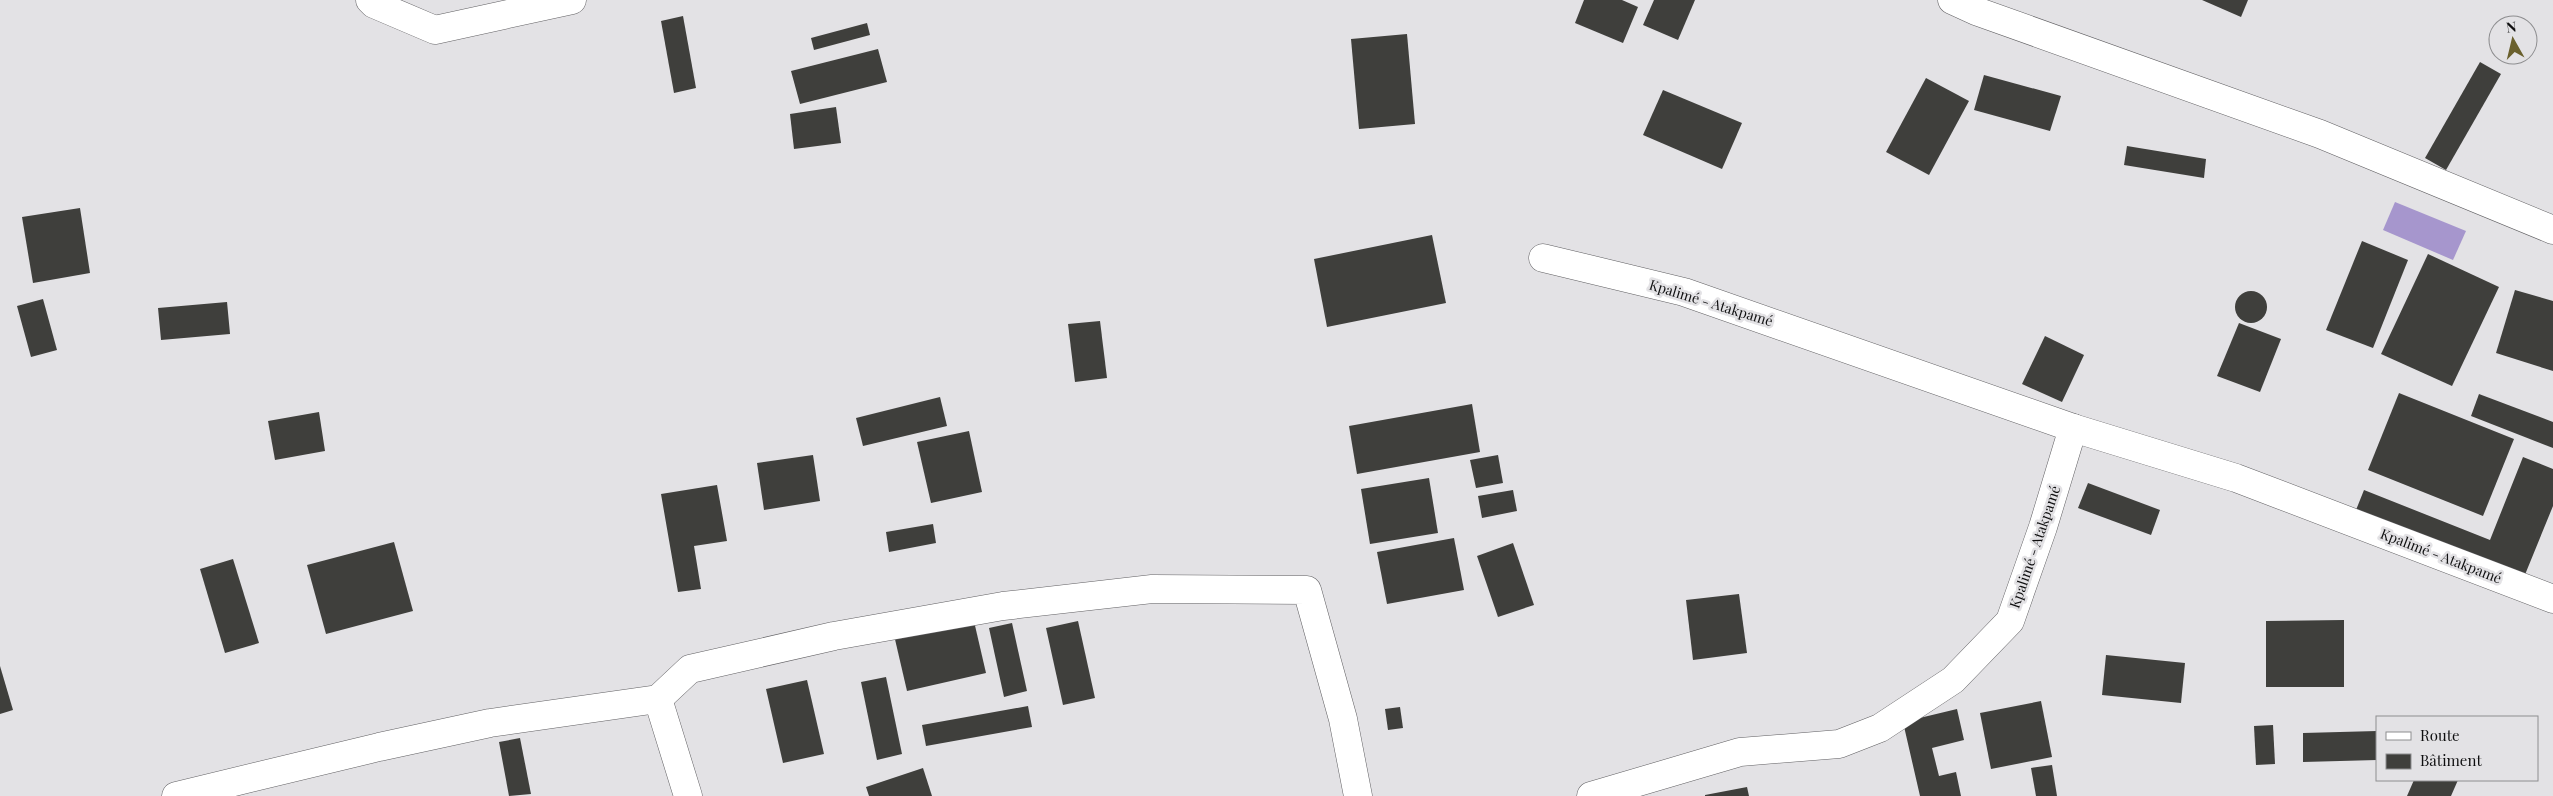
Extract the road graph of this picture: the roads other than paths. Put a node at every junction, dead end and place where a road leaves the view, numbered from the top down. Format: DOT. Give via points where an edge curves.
graph roads {
  1 [pos="370,0"];
  2 [pos="572,0"];
  3 [pos="1952,0"];
  4 [pos="2553,230"];
  5 [pos="1543,258"];
  6 [pos="2073,428"];
  7 [pos="2553,599"];
  8 [pos="658,700"];
  9 [pos="176,796"];
  10 [pos="688,796"];
  11 [pos="1358,796"];
  12 [pos="1591,796"];
  1 -- 2 [label="street" via="436,30"];
  3 -- 4 [label="street" via="2320,134"];
  5 -- 6 [label="street, Kpalimé - Atakpamé" via="1684,292"];
  6 -- 7 [label="street, Kpalimé - Atakpamé" via="2236,478"];
  6 -- 12 [label="street, Kpalimé - Atakpamé" via="2043,528 2010,621 1953,680 1880,728 1839,744 1740,752"];
  8 -- 9 [label="street" via="490,722"];
  8 -- 10 [label="street"];
  8 -- 11 [label="street" via="690,669 834,636 1003,606 1152,589 1307,590 1343,719"];
}
